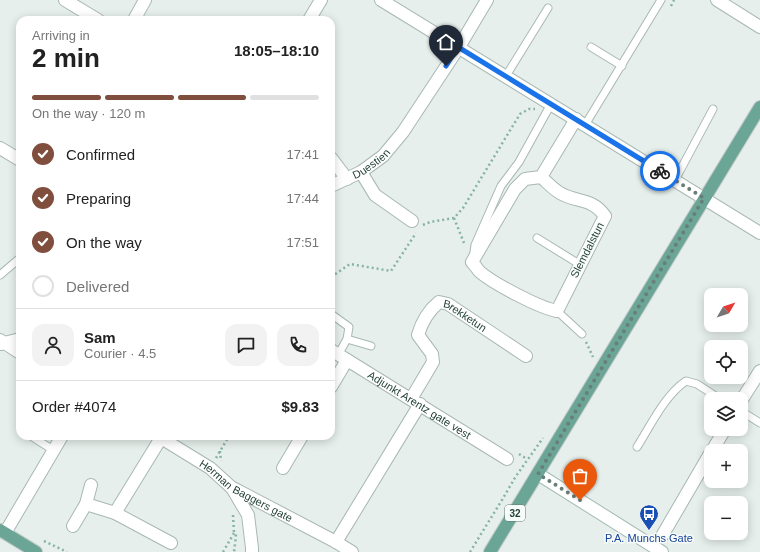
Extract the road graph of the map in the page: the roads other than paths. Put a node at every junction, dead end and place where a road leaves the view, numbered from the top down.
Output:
1 (65, 0) edge
2 (145, 0) edge
3 (321, 0) edge
4 (381, 0) edge
5 (487, 0) edge
6 (661, 0) edge
7 (717, 0) edge
8 (548, 8) dead end
9 (91, 16) edge
10 (136, 16) edge
11 (311, 16) edge
12 (760, 27) edge
13 (458, 47) junction
14 (590, 47) dead end
15 (622, 66) junction
16 (506, 76) junction
17 (551, 104) junction
18 (760, 108) edge
19 (713, 109) dead end
20 (580, 122) junction
21 (0, 148) edge
22 (16, 158) edge
23 (335, 163) edge
24 (361, 172) junction
25 (541, 177) junction
26 (347, 179) junction
27 (675, 180) junction
28 (335, 184) edge
29 (701, 196) junction
30 (416, 224) road end
31 (760, 232) edge
32 (537, 238) dead end
33 (16, 260) edge
34 (472, 262) junction
35 (579, 264) junction
36 (0, 275) edge
37 (557, 311) junction
38 (335, 317) edge
39 (582, 334) road end
40 (347, 339) junction
41 (16, 340) edge
42 (1, 343) edge
43 (371, 346) dead end
44 (16, 351) edge
45 (339, 355) edge
46 (526, 356) dead end
47 (335, 371) edge
48 (760, 371) edge
49 (709, 392) edge
50 (747, 392) edge
51 (415, 402) junction
52 (748, 415) edge
53 (760, 423) edge
54 (37, 440) edge
55 (59, 440) edge
56 (158, 440) edge
57 (165, 440) edge
58 (300, 440) edge
59 (637, 447) dead end
60 (53, 450) junction
61 (507, 459) dead end
62 (704, 464) edge
63 (283, 468) dead end
64 (538, 474) junction
65 (91, 485) dead end
66 (231, 487) junction
67 (86, 504) junction
68 (115, 513) junction
69 (73, 526) dead end
70 (2, 532) edge
71 (662, 536) dead end
72 (336, 542) junction
73 (171, 543) dead end
74 (36, 552) edge
75 (252, 552) edge
76 (352, 552) edge
77 (490, 552) edge
78 (662, 552) edge

1 - 9 street
2 - 10 street
3 - 11 street
4 - 13 street
5 - 13 street, Duestien
6 - 15 lane
7 - 12 street
8 - 16 lane
13 - 16 street
13 - 24 street, Duestien
14 - 15 lane
15 - 20 lane
16 - 17 street
17 - 20 street
17 - 34 lane
18 - 29 main road, 32
19 - 27 lane
20 - 25 street
20 - 27 street
21 - 22 street
23 - 26 street
24 - 26 street, Duestien
24 - 30 street
25 - 34 street
25 - 35 street, Slemdalstun
26 - 28 street, Duestien
27 - 29 street
29 - 31 street
29 - 64 main road, 32
32 - 35 lane
33 - 36 lane
34 - 37 street
35 - 37 street, Slemdalstun
37 - 39 lane
38 - 40 lane
40 - 43 lane
40 - 45 lane
41 - 42 street
42 - 44 street
45 - 47 street
45 - 51 street, Adjunkt Arentz gate vest
46 - 51 street, Brekketun
48 - 50 street
49 - 59 lane
51 - 61 street, Adjunkt Arentz gate vest
51 - 72 street
52 - 53 lane
54 - 60 lane
55 - 60 street
56 - 68 street
57 - 66 street, Herman Baggers gate
58 - 63 street
60 - 70 street
62 - 71 street
64 - 77 main road, 32
64 - 78 street
65 - 67 street
66 - 72 street, Herman Baggers gate
66 - 75 street
67 - 68 street
67 - 69 street
68 - 73 street
70 - 74 main road
72 - 76 street, Herman Baggers gate

